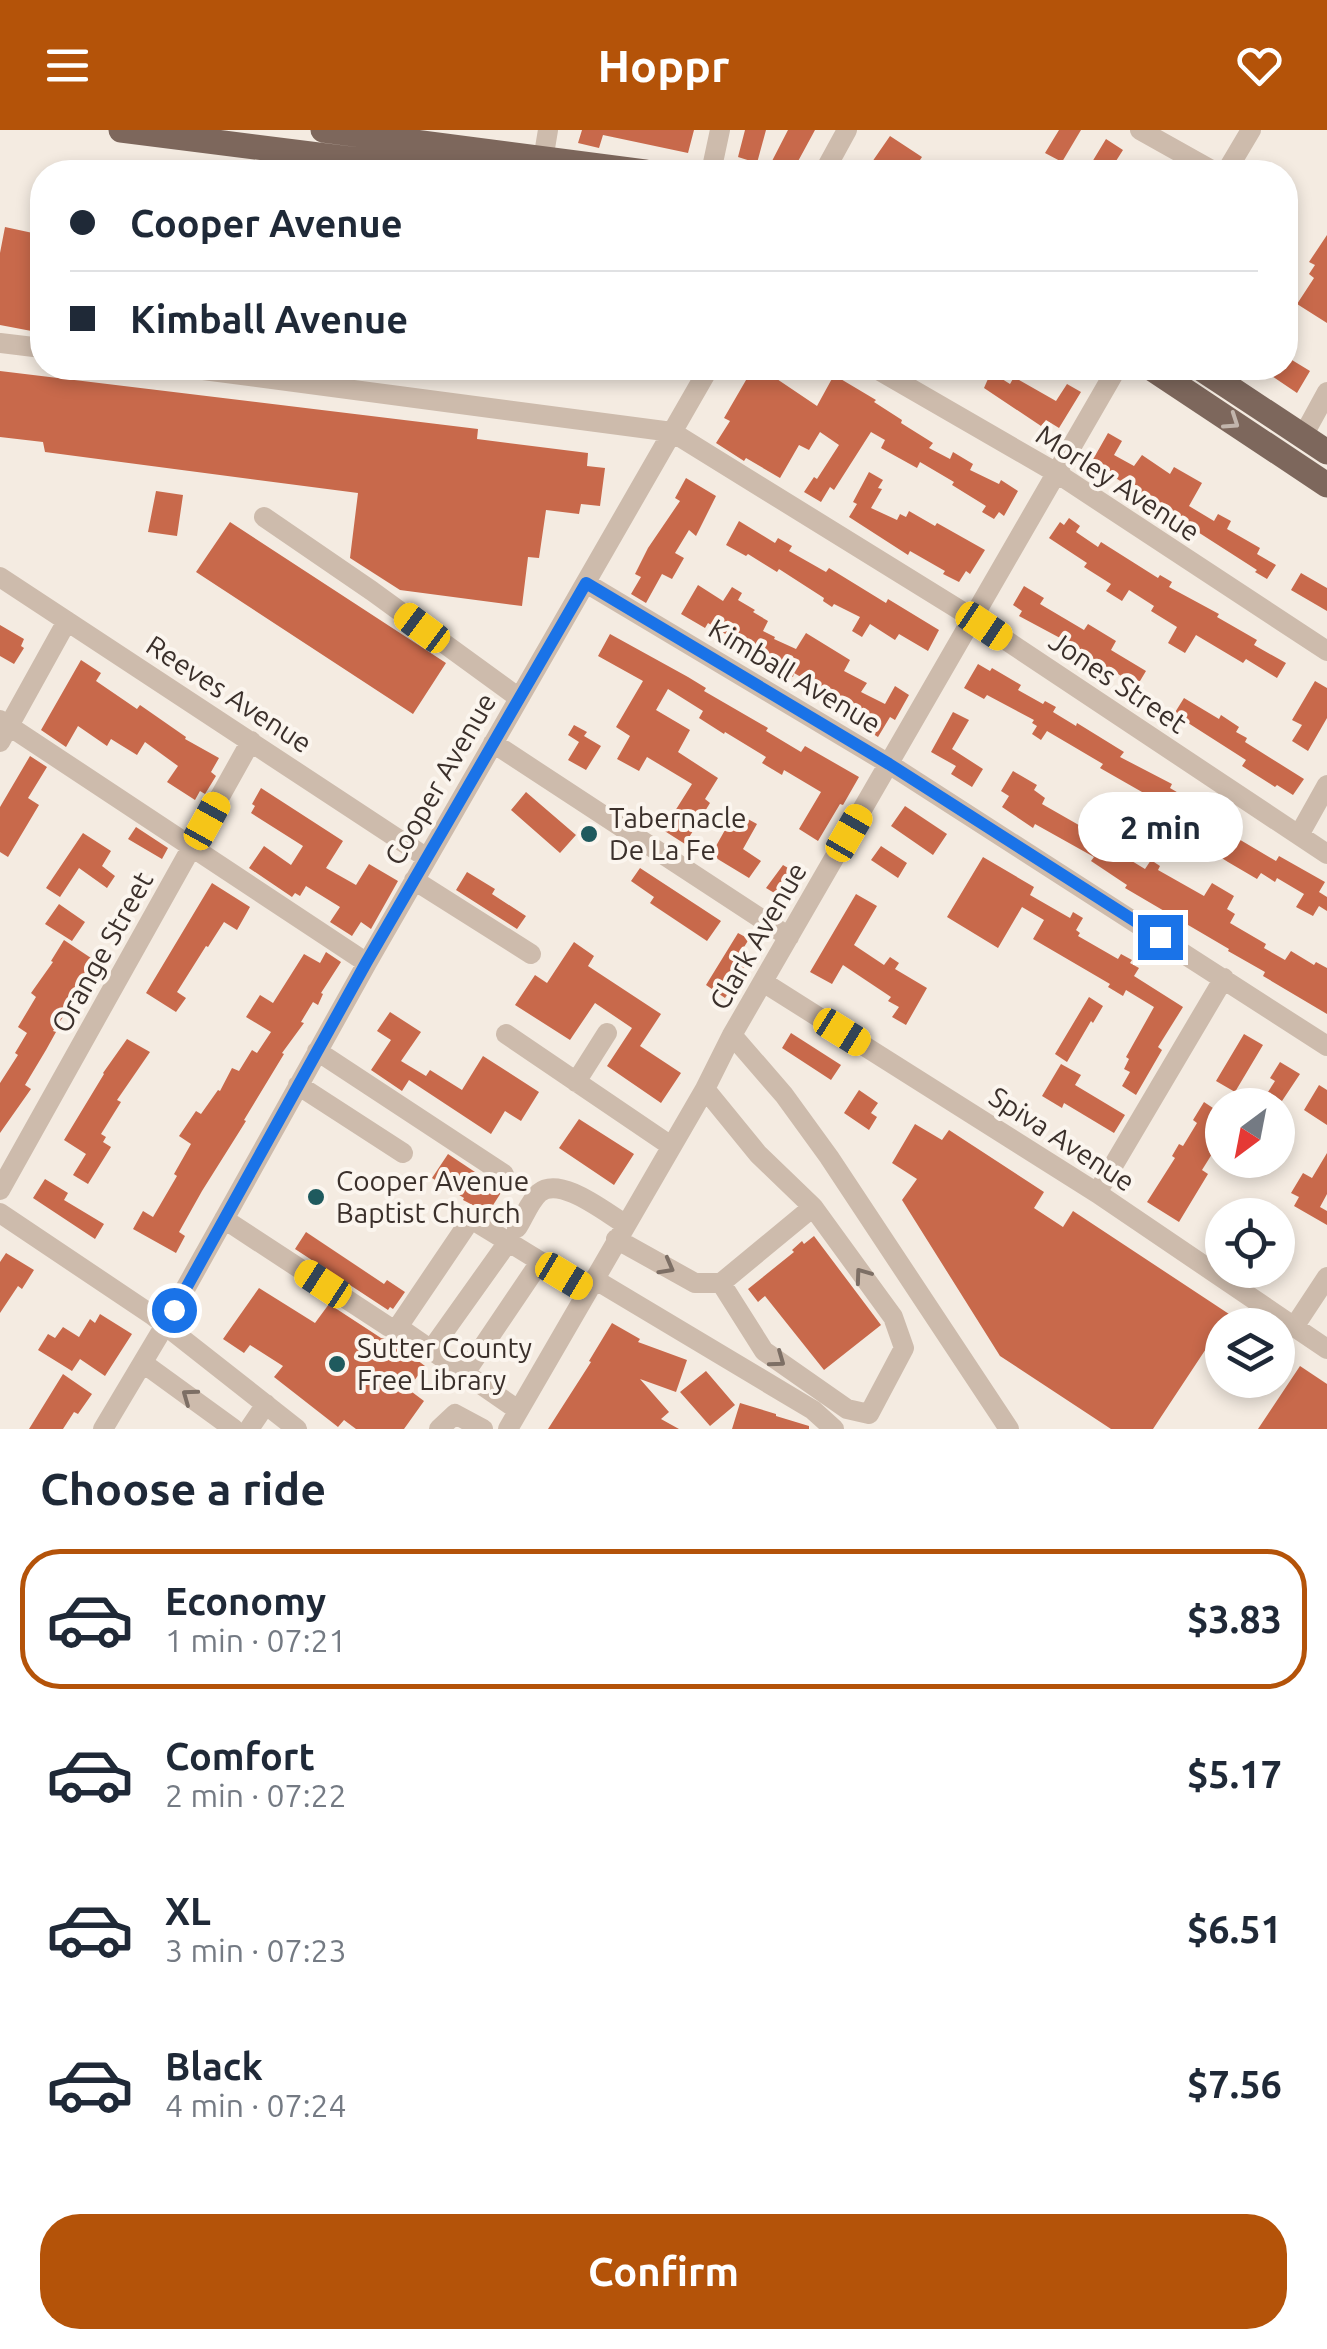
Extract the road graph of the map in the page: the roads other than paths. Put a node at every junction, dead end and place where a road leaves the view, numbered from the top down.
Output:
1 (121, 130) edge
2 (323, 130) edge
3 (548, 130) edge
4 (720, 130) edge
5 (847, 130) edge
6 (1140, 130) edge
7 (1251, 130) edge
8 (169, 133) edge
9 (366, 160) edge
10 (506, 160) edge
11 (543, 160) edge
12 (714, 160) edge
13 (831, 160) edge
14 (1194, 160) edge
15 (1233, 160) edge
16 (0, 342) edge
17 (30, 346) edge
18 (279, 380) edge
19 (702, 380) edge
20 (896, 380) edge
21 (1110, 380) edge
22 (1169, 380) edge
23 (1218, 380) edge
24 (1327, 392) edge
25 (672, 432) junction
26 (1304, 436) junction
27 (1327, 452) edge
28 (1055, 472) junction
29 (1327, 485) edge
30 (264, 517) dead end
31 (0, 577) edge
32 (586, 583) junction
33 (971, 617) junction
34 (67, 621) junction
35 (1327, 651) edge
36 (519, 698) junction
37 (3, 730) edge
38 (251, 741) junction
39 (494, 743) junction
40 (889, 764) junction
41 (1327, 784) edge
42 (1298, 835) junction
43 (192, 848) junction
44 (1327, 854) edge
45 (427, 858) junction
46 (414, 880) junction
47 (789, 937) junction
48 (531, 954) dead end
49 (366, 963) junction
50 (1224, 978) junction
51 (764, 982) junction
52 (608, 1033) dead end
53 (506, 1034) dead end
54 (732, 1035) junction
55 (1327, 1046) edge
56 (318, 1051) junction
57 (576, 1082) junction
58 (298, 1085) junction
59 (704, 1090) junction
60 (671, 1146) junction
61 (403, 1153) dead end
62 (504, 1174) dead end
63 (0, 1190) edge
64 (1098, 1194) junction
65 (813, 1207) junction
66 (0, 1213) edge
67 (224, 1219) junction
68 (621, 1232) junction
69 (512, 1235) junction
70 (540, 1262) junction
71 (1327, 1277) edge
72 (721, 1282) junction
73 (591, 1285) junction
74 (1261, 1305) junction
75 (1259, 1308) edge
76 (1264, 1308) edge
77 (1295, 1317) edge
78 (165, 1326) junction
79 (398, 1327) junction
80 (1295, 1333) edge
81 (1327, 1349) edge
82 (431, 1350) junction
83 (143, 1363) junction
84 (465, 1373) junction
85 (266, 1404) junction
86 (513, 1420) edge
87 (104, 1429) edge
88 (234, 1429) edge
89 (250, 1429) edge
90 (298, 1429) edge
91 (439, 1429) edge
92 (483, 1429) edge
93 (834, 1429) edge
94 (1009, 1429) edge

1 - 8 main road
2 - 10 main road
3 - 11 street
4 - 12 street
5 - 13 street
6 - 14 street
7 - 15 street
8 - 9 main road
16 - 17 street
18 - 25 street
19 - 25 street, Cooper Avenue
20 - 28 street, Morley Avenue
21 - 28 street, Clark Avenue
22 -> 29 main road
23 - 26 main road
24 - 26 street
25 - 32 street, Cooper Avenue
25 - 33 street, Jones Street
26 - 27 main road
28 - 33 street, Clark Avenue
28 - 35 street, Morley Avenue
30 - 36 street
31 - 34 street, Reeves Avenue
32 - 36 street, Cooper Avenue
32 - 40 street, Kimball Avenue
33 - 40 street, Clark Avenue
33 - 42 street, Jones Street
34 - 37 street
34 - 38 street, Reeves Avenue
36 - 39 street, Cooper Avenue
37 - 43 street
38 - 43 street, Orange Street
38 - 45 street, Reeves Avenue
39 - 45 street, Cooper Avenue
39 - 47 street
40 - 47 street, Clark Avenue
40 - 50 street, Kimball Avenue
41 - 42 street
42 - 44 street, Jones Street
43 - 49 street
43 - 63 street, Orange Street
45 - 46 street, Cooper Avenue
46 - 48 street
46 - 49 street, Cooper Avenue
47 - 51 street, Clark Avenue
49 - 56 street, Cooper Avenue
50 - 55 street, Kimball Avenue
50 - 64 street
51 - 54 street, Clark Avenue
51 - 64 street, Spiva Avenue
52 - 57 street
53 - 57 street
54 - 59 street, Clark Avenue
54 - 94 street
56 - 58 street, Cooper Avenue
56 - 62 street
57 - 60 street
58 - 61 street
58 - 67 street, Cooper Avenue
59 - 60 street, Clark Avenue
59 - 65 street
60 - 68 street, Clark Avenue
64 - 74 street, Spiva Avenue
65 - 72 street
72 -> 65 street
66 - 78 street
67 - 78 street, Cooper Avenue
67 - 79 street
68 - 69 street
68 -> 72 street
68 - 73 street, Clark Avenue
69 - 70 street
69 - 79 street
69 - 82 street
70 - 73 street
70 - 84 street
71 - 77 street
73 - 86 street, Clark Avenue
73 - 93 street
74 - 75 street
74 - 76 street, Spiva Avenue
78 - 83 street, Cooper Avenue
78 - 85 street
79 - 82 street
80 - 81 street, Spiva Avenue
82 - 84 street
83 - 87 street, Cooper Avenue
88 -> 83 street
84 - 86 street
85 - 89 street
85 - 90 street
91 - 92 street

